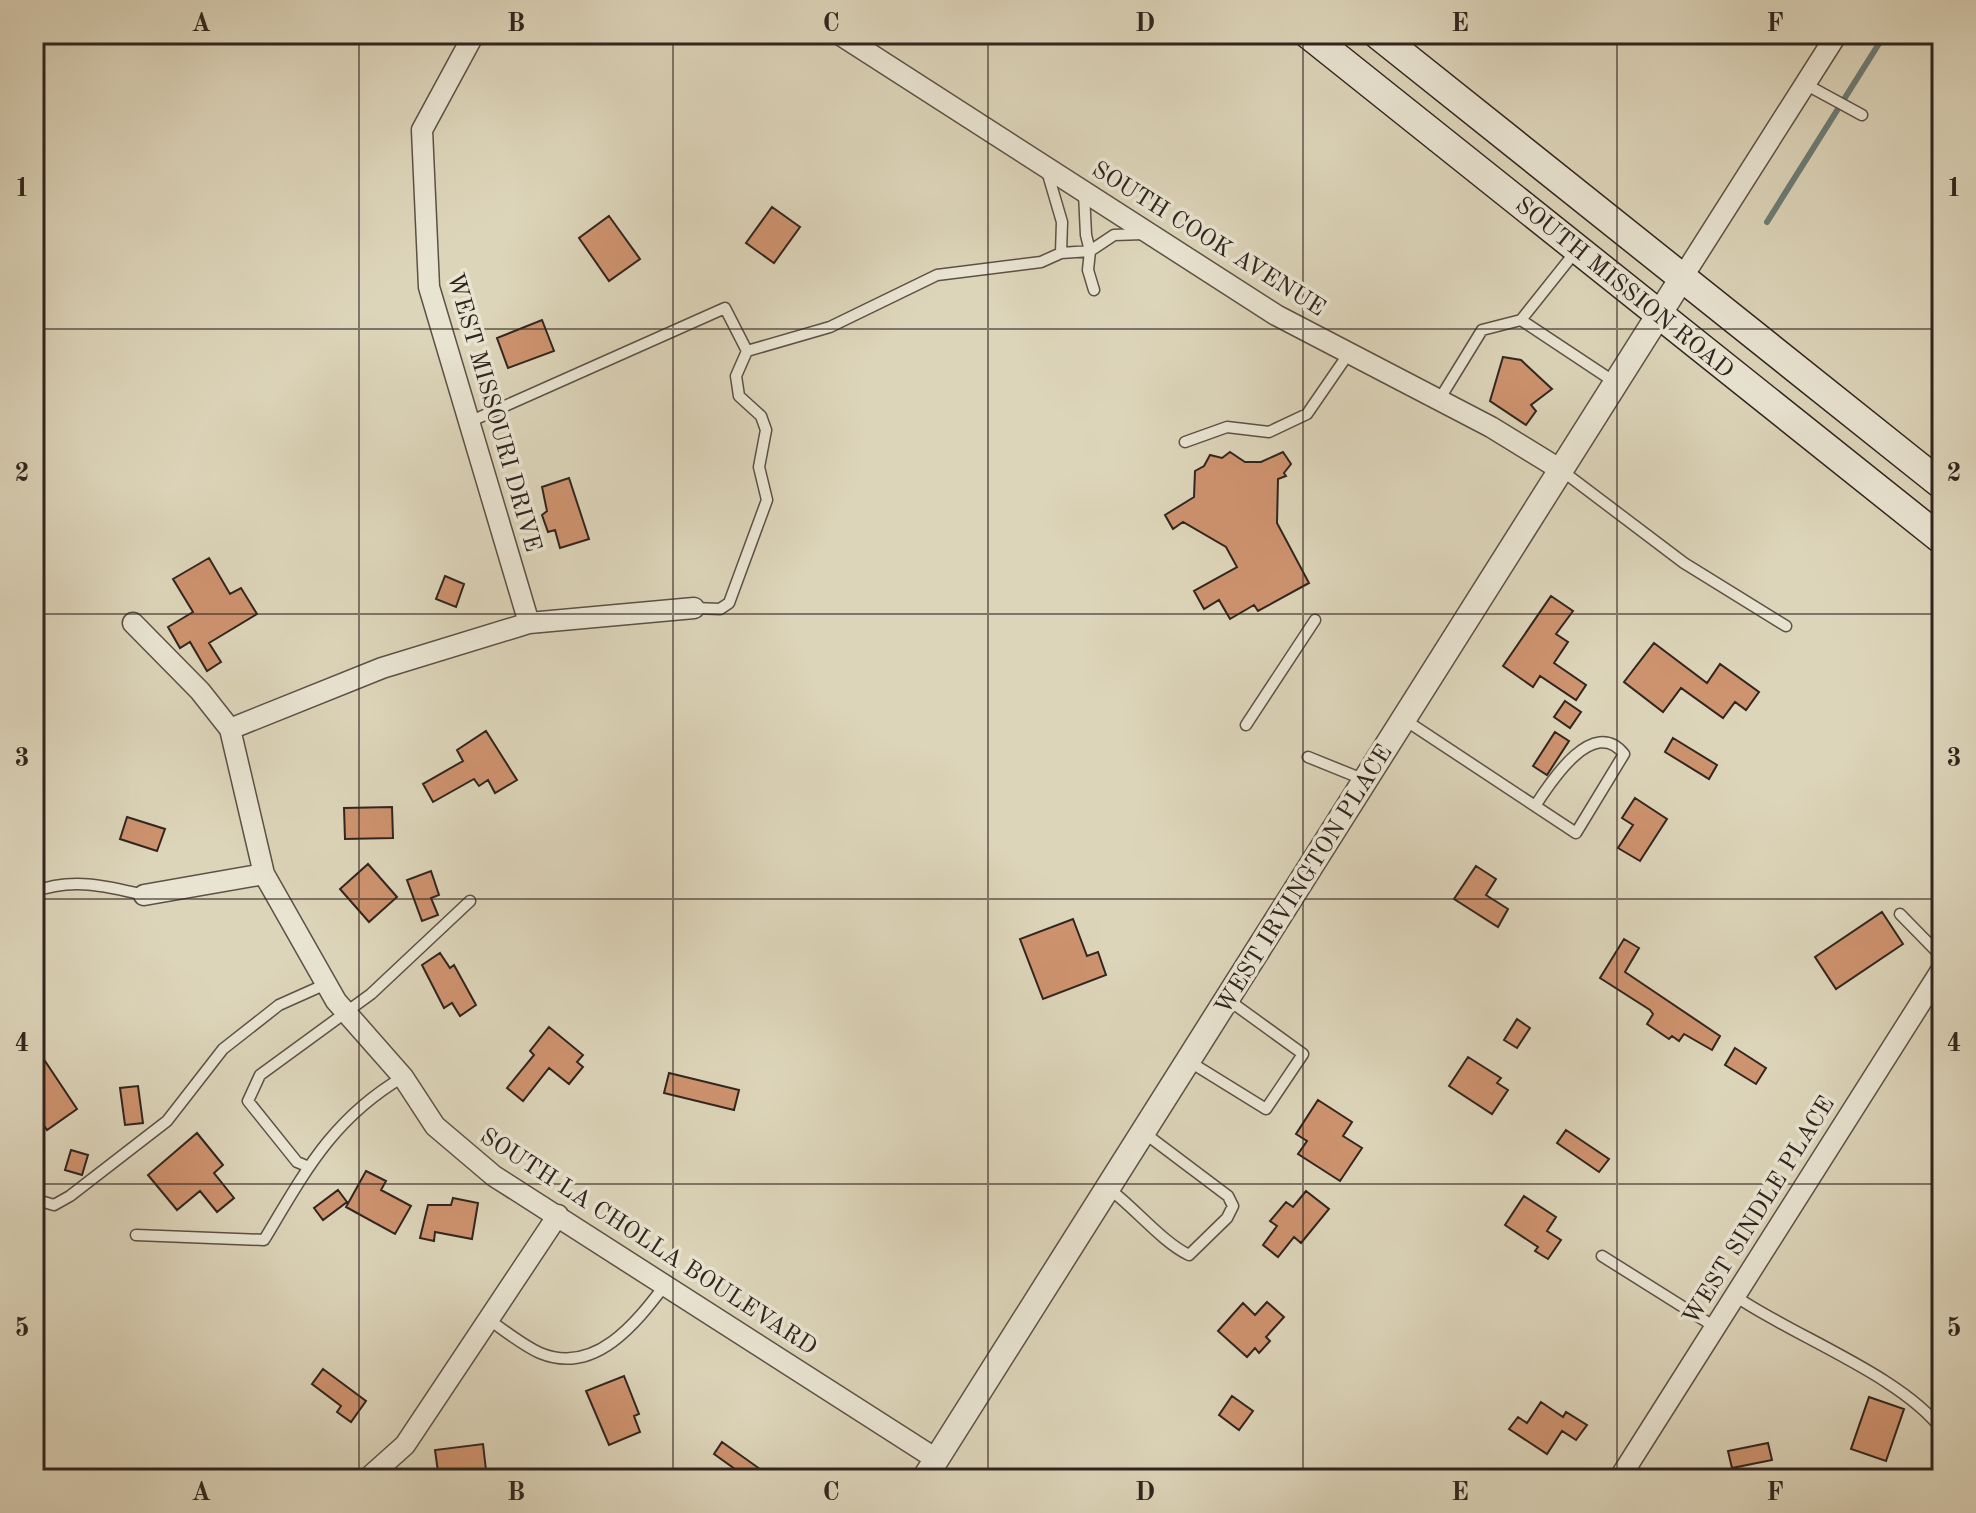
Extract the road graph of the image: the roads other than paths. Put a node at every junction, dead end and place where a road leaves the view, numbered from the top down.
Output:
1 (474, 34) edge
2 (839, 34) edge
3 (1308, 34) edge
4 (1377, 34) edge
5 (1837, 34) edge
6 (1805, 84) junction
7 (1862, 115) dead end
8 (1046, 165) junction
9 (1084, 191) junction
10 (1148, 234) junction
11 (1578, 249) junction
12 (1090, 251) junction
13 (1061, 253) junction
14 (1682, 278) junction
15 (1094, 290) dead end
16 (1659, 314) junction
17 (1521, 320) junction
18 (747, 351) junction
19 (1349, 353) junction
20 (1616, 383) junction
21 (1439, 400) junction
22 (469, 422) junction
23 (1185, 442) dead end
24 (1561, 470) junction
25 (1942, 485) edge
26 (1942, 540) edge
27 (694, 608) joint
28 (1315, 620) dead end
29 (133, 623) dead end
30 (529, 623) junction
31 (1786, 626) dead end
32 (1403, 719) junction
33 (1246, 725) dead end
34 (230, 729) junction
35 (1308, 757) dead end
36 (1365, 780) junction
37 (1535, 806) junction
38 (264, 874) junction
39 (34, 892) edge
40 (144, 895) joint
41 (470, 901) dead end
42 (1900, 914) dead end
43 (1942, 957) edge
44 (1942, 969) edge
45 (326, 984) junction
46 (1227, 999) junction
47 (347, 1014) junction
48 (1188, 1061) junction
49 (403, 1077) junction
50 (1143, 1132) junction
51 (309, 1167) junction
52 (1107, 1188) junction
53 (34, 1199) edge
54 (558, 1215) junction
55 (136, 1235) dead end
56 (1602, 1256) dead end
57 (665, 1285) junction
58 (1735, 1296) junction
59 (488, 1319) junction
60 (1715, 1327) junction
61 (1942, 1430) edge
62 (930, 1469) edge
63 (367, 1479) edge
64 (1619, 1479) edge

1 - 22 street, WEST MISSOURI DRIVE
2 - 8 street, SOUTH COOK AVENUE
3 - 11 main road, SOUTH MISSION ROAD
4 - 14 main road, SOUTH MISSION ROAD
5 - 6 street
6 - 7 lane
6 - 14 street
8 - 9 street, SOUTH COOK AVENUE
8 - 13 lane
9 - 10 street, SOUTH COOK AVENUE
9 - 12 lane
10 - 12 lane
10 - 19 street, SOUTH COOK AVENUE
11 - 16 main road, SOUTH MISSION ROAD
11 - 17 lane
12 - 13 lane
12 - 15 lane
13 - 18 lane
14 - 16 street, WEST IRVINGTON PLACE
14 - 25 main road, SOUTH MISSION ROAD
16 - 20 street, WEST IRVINGTON PLACE
16 - 26 main road, SOUTH MISSION ROAD
17 - 20 lane
17 - 21 lane
18 - 22 lane
18 - 27 lane
19 - 21 street, SOUTH COOK AVENUE
19 - 23 lane
20 - 24 street, WEST IRVINGTON PLACE
21 - 24 street, SOUTH COOK AVENUE
22 - 30 street, WEST MISSOURI DRIVE
24 - 31 lane
24 - 32 street, WEST IRVINGTON PLACE
27 - 30 street
28 - 33 lane
29 - 34 street, SOUTH LA CHOLLA BOULEVARD
30 - 34 street
32 - 36 street, WEST IRVINGTON PLACE
32 - 37 lane
34 - 38 street, SOUTH LA CHOLLA BOULEVARD
35 - 36 lane
36 - 46 street, WEST IRVINGTON PLACE
37 - 37 lane
38 - 40 street
38 - 45 street, SOUTH LA CHOLLA BOULEVARD
39 - 40 lane
41 - 47 lane
42 - 43 lane
44 - 58 street, WEST SINDLE PLACE
45 - 47 street, SOUTH LA CHOLLA BOULEVARD
45 - 53 lane
46 - 48 street, WEST IRVINGTON PLACE
46 - 48 lane
47 - 49 street, SOUTH LA CHOLLA BOULEVARD
47 - 51 lane
48 - 50 street, WEST IRVINGTON PLACE
49 - 51 lane
49 - 54 street, SOUTH LA CHOLLA BOULEVARD
50 - 52 street, WEST IRVINGTON PLACE
50 - 52 lane
51 - 55 lane
52 - 62 street, WEST IRVINGTON PLACE
54 - 57 street, SOUTH LA CHOLLA BOULEVARD
54 - 59 street
56 - 60 lane
57 - 59 lane
57 - 62 street, SOUTH LA CHOLLA BOULEVARD
58 - 60 street, WEST SINDLE PLACE
58 - 61 lane
59 - 63 street
60 - 64 street, WEST SINDLE PLACE

